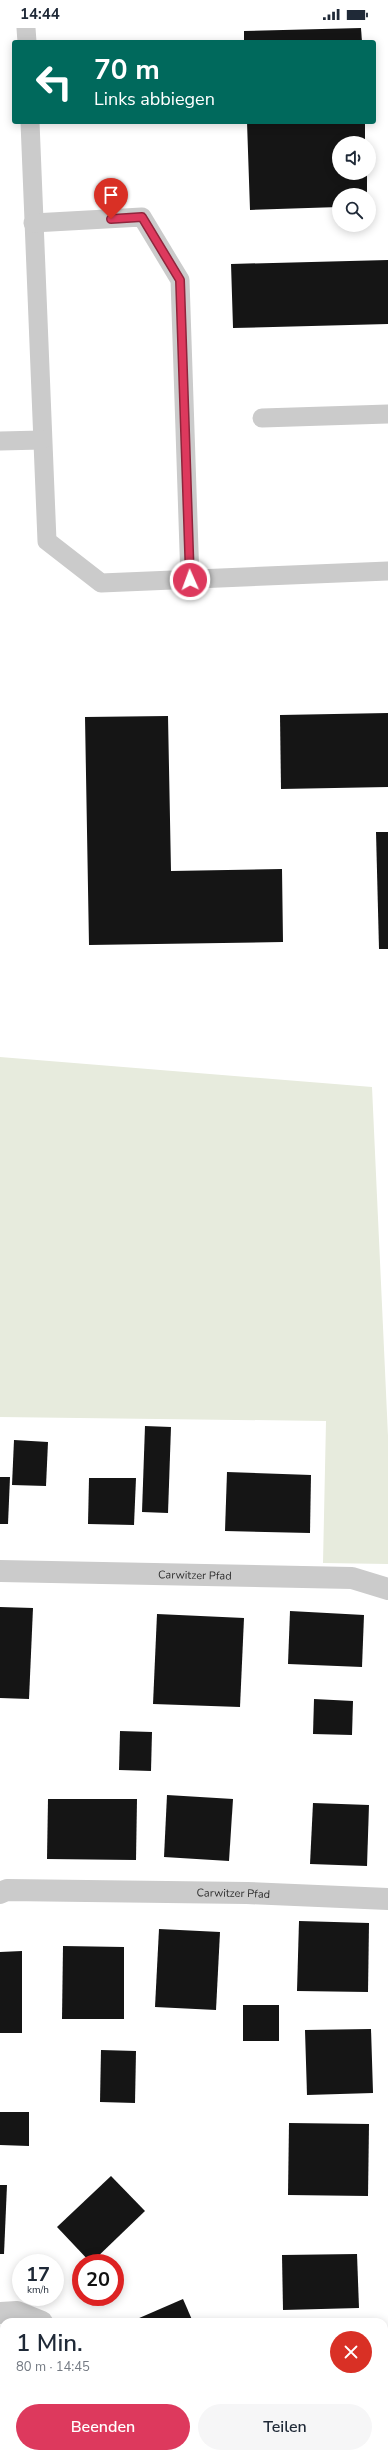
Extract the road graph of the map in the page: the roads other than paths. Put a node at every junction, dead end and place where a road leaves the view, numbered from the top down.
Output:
1 (26, 28) edge
2 (26, 40) edge
3 (30, 124) edge
4 (34, 223) junction
5 (388, 414) edge
6 (262, 418) dead end
7 (42, 440) junction
8 (0, 442) edge
9 (388, 571) edge
10 (190, 580) junction
11 (0, 1571) edge
12 (388, 1589) edge
13 (2, 1889) edge
14 (388, 1899) edge
15 (0, 2313) edge
16 (32, 2318) edge

1 - 2 lane
3 - 4 lane
4 - 7 lane
4 - 10 lane
5 - 6 lane
7 - 8 lane
7 - 10 lane
9 - 10 lane
11 - 12 street, Carwitzer Pfad
13 - 14 street, Carwitzer Pfad
15 - 16 street

